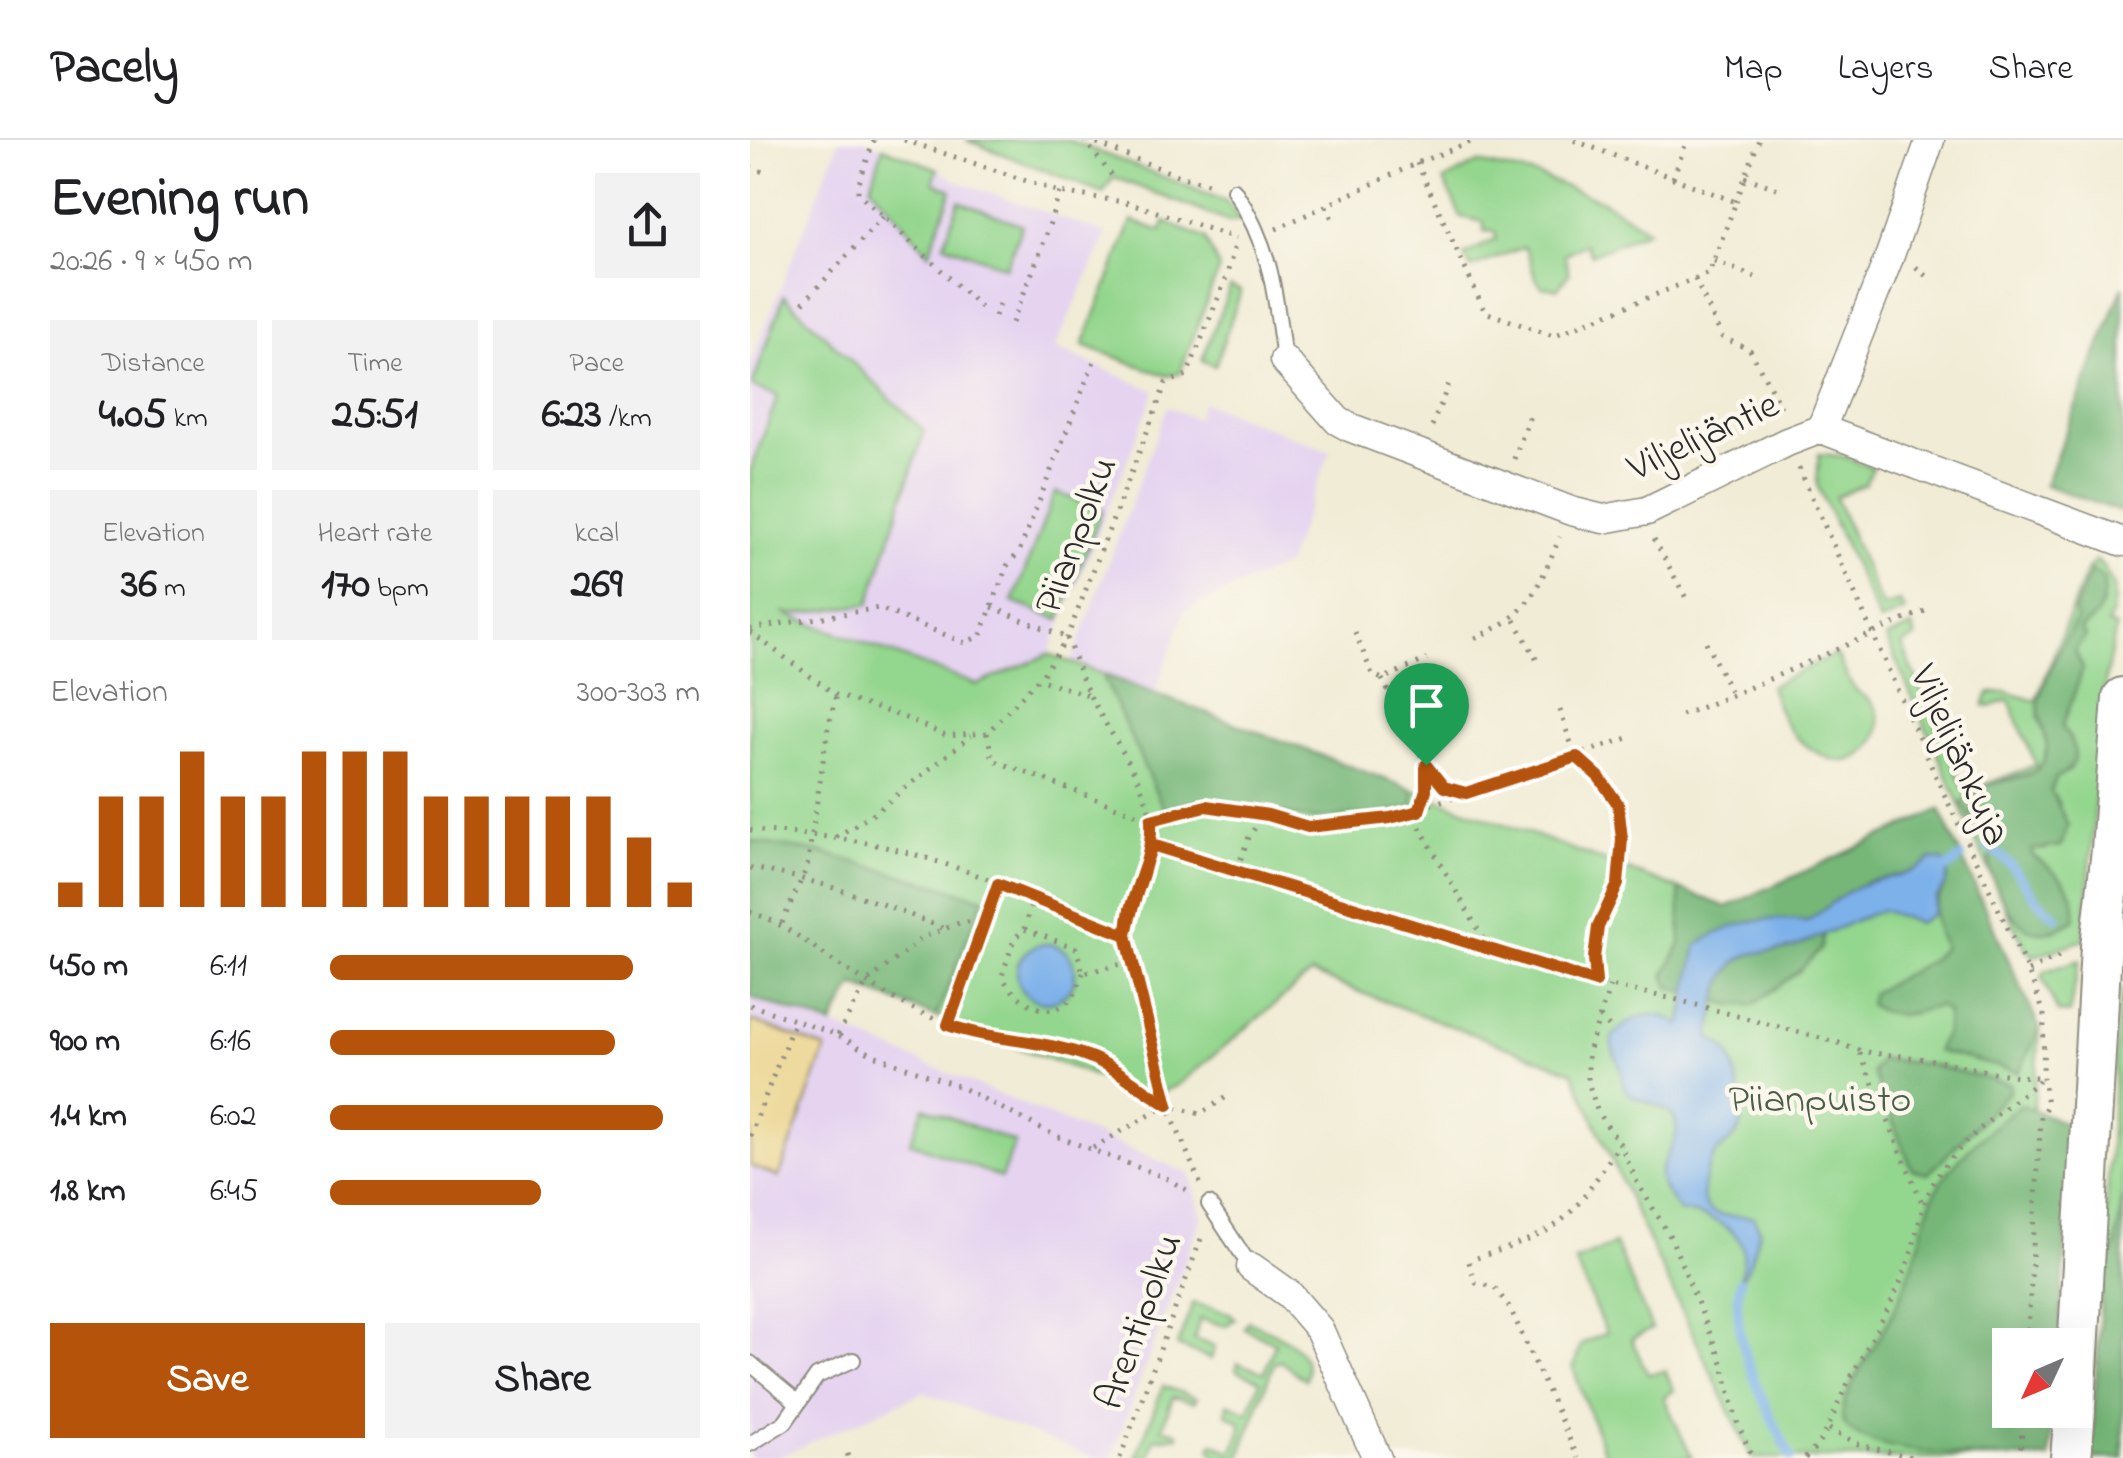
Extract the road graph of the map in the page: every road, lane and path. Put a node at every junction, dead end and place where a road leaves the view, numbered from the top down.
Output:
1 (874, 140) edge
2 (904, 140) edge
3 (1086, 140) edge
4 (1476, 140) edge
5 (1573, 140) edge
6 (1688, 140) edge
7 (1760, 140) edge
8 (1930, 140) edge
9 (1417, 163) junction
10 (750, 167) edge
11 (769, 174) dead end
12 (1113, 177) dead end
13 (1745, 177) junction
14 (1673, 178) junction
15 (1234, 190) joint
16 (1784, 191) dead end
17 (1060, 192) junction
18 (1736, 202) junction
19 (1326, 206) junction
20 (883, 216) junction
21 (1334, 224) dead end
22 (1260, 234) junction
23 (1236, 239) junction
24 (1714, 261) junction
25 (1755, 276) dead end
26 (1694, 278) junction
27 (1000, 301) dead end
28 (803, 303) dead end
29 (986, 312) dead end
30 (995, 316) dead end
31 (1012, 323) dead end
32 (1096, 356) dead end
33 (1284, 360) joint
34 (1451, 378) dead end
35 (1532, 410) dead end
36 (1788, 420) dead end
37 (1821, 429) junction
38 (1428, 435) dead end
39 (1796, 462) dead end
40 (1510, 467) dead end
41 (1563, 530) dead end
42 (1650, 530) dead end
43 (2123, 542) edge
44 (1686, 598) dead end
45 (992, 607) junction
46 (1925, 612) dead end
47 (1514, 619) junction
48 (750, 631) edge
49 (1355, 632) dead end
50 (1873, 633) junction
51 (1067, 638) junction
52 (1475, 638) dead end
53 (1706, 642) dead end
54 (1428, 658) dead end
55 (1540, 666) dead end
56 (1044, 674) dead end
57 (1382, 679) junction
58 (836, 694) junction
59 (1089, 695) junction
60 (1732, 696) junction
61 (2123, 698) edge
62 (1560, 710) dead end
63 (1681, 715) dead end
64 (974, 734) junction
65 (987, 734) junction
66 (1634, 736) dead end
67 (1577, 757) junction
68 (1426, 765) junction
69 (1466, 793) junction
70 (1419, 811) junction
71 (1264, 814) junction
72 (1151, 820) junction
73 (750, 830) edge
74 (812, 834) junction
75 (834, 838) junction
76 (1152, 845) junction
77 (750, 868) edge
78 (1237, 869) junction
79 (803, 877) junction
80 (998, 884) junction
81 (1033, 897) junction
82 (750, 912) edge
83 (983, 920) junction
84 (782, 924) junction
85 (945, 929) junction
86 (1024, 929) junction
87 (1126, 935) junction
88 (1490, 951) junction
89 (1131, 962) junction
90 (1083, 974) junction
91 (866, 982) junction
92 (1596, 982) junction
93 (1610, 986) junction
94 (750, 1005) edge
95 (1600, 1016) junction
96 (795, 1020) junction
97 (948, 1025) junction
98 (1613, 1031) dead end
99 (838, 1035) junction
100 (1860, 1053) junction
101 (2043, 1069) junction
102 (2059, 1069) dead end
103 (2043, 1078) junction
104 (1230, 1094) dead end
105 (2060, 1104) dead end
106 (1168, 1105) junction
107 (2047, 1105) junction
108 (750, 1136) edge
109 (1620, 1144) junction
110 (1093, 1148) junction
111 (1210, 1204) junction
112 (1922, 1206) junction
113 (1477, 1258) dead end
114 (1469, 1262) dead end
115 (1251, 1268) joint
116 (2028, 1328) edge
117 (2080, 1328) edge
118 (1162, 1350) junction
119 (1174, 1356) dead end
120 (853, 1360) dead end
121 (750, 1363) edge
122 (798, 1403) junction
123 (2022, 1428) edge
124 (2073, 1428) edge
125 (1829, 1430) junction
126 (750, 1444) edge
127 (1120, 1458) edge
128 (1378, 1458) edge
129 (1578, 1458) edge
130 (1753, 1458) edge
131 (1806, 1458) edge
132 (1915, 1458) edge
133 (2020, 1458) edge
134 (2071, 1458) edge

1 - 20 path
2 - 17 path
3 - 12 path
3 - 15 path
4 - 9 path
5 - 14 path
6 - 14 path
7 - 13 path
8 - 37 street
9 - 19 path
9 - 26 path
10 - 11 path
13 - 16 path
13 - 18 path
14 - 18 path
15 - 22 lane
17 - 23 path
17 - 31 path
18 - 24 path
19 - 21 path
19 - 22 path
20 - 28 path
20 - 29 path
22 - 23 path
22 - 33 lane
23 - 51 path, Piianpolku
24 - 25 path
24 - 26 path
26 - 36 path
27 - 30 path
32 - 45 path
33 - 37 street, Viljelijäntie
34 - 38 path
35 - 40 path
37 - 43 street, Viljelijäntie
39 - 50 path, Viljelijänkuja
41 - 47 path
42 - 44 path
45 - 48 path
45 - 51 path
46 - 50 path
47 - 52 path
47 - 55 path
48 - 58 path
49 - 57 path
50 - 60 path
50 - 101 path, Viljelijänkuja
51 - 56 path
51 - 59 path, Piianpolku
53 - 60 path
54 - 57 path
57 - 68 path
58 - 64 path
58 - 74 path
59 - 65 path
59 - 72 path, Piianpolku
60 - 63 path
61 - 117 street
62 - 67 path
64 - 65 path
64 - 75 path
65 - 72 path
66 - 67 path
67 - 69 path
67 - 92 path
68 - 69 path
68 - 70 path
69 - 70 path
70 - 71 path
70 - 88 path
71 - 72 path
71 - 78 path
72 - 76 path, Piianpolku
73 - 74 path
74 - 75 path
74 - 79 path
75 - 80 path
76 - 78 path
76 - 87 path, Piianpolku
77 - 79 path
78 - 88 path
79 - 84 path
79 - 85 path
80 - 81 path
80 - 83 path
81 - 86 path
81 - 87 path
82 - 84 path
83 - 85 path
83 - 97 path
84 - 91 path
85 - 91 path
86 - 90 path
86 - 90 path
87 - 89 path, Piianpolku
88 - 92 path
89 - 90 path
89 - 106 path, Piianpolku
91 - 97 path
91 - 99 path
92 - 93 path
93 - 95 path
93 - 100 path
94 - 96 path
95 - 98 path
95 - 109 path
96 - 99 path
96 - 108 path
97 - 106 path
99 - 110 path
100 - 103 path
100 - 112 path
101 - 102 path
101 - 103 path, Viljelijänkuja
103 - 107 path, Viljelijänkuja
103 - 112 path
104 - 106 path
105 - 107 path
106 - 110 path
106 - 111 path, Piianpolku
107 - 116 path, Viljelijänkuja
109 - 113 path
109 - 130 path
110 - 111 path
111 - 115 lane
111 - 118 path, Arentipolku
112 - 125 path
114 - 129 path
115 - 128 street
118 - 119 path
118 - 127 path, Arentipolku
120 - 122 lane
121 - 122 lane
122 - 126 lane
123 - 133 path
124 - 134 street
125 - 131 path
125 - 132 path

